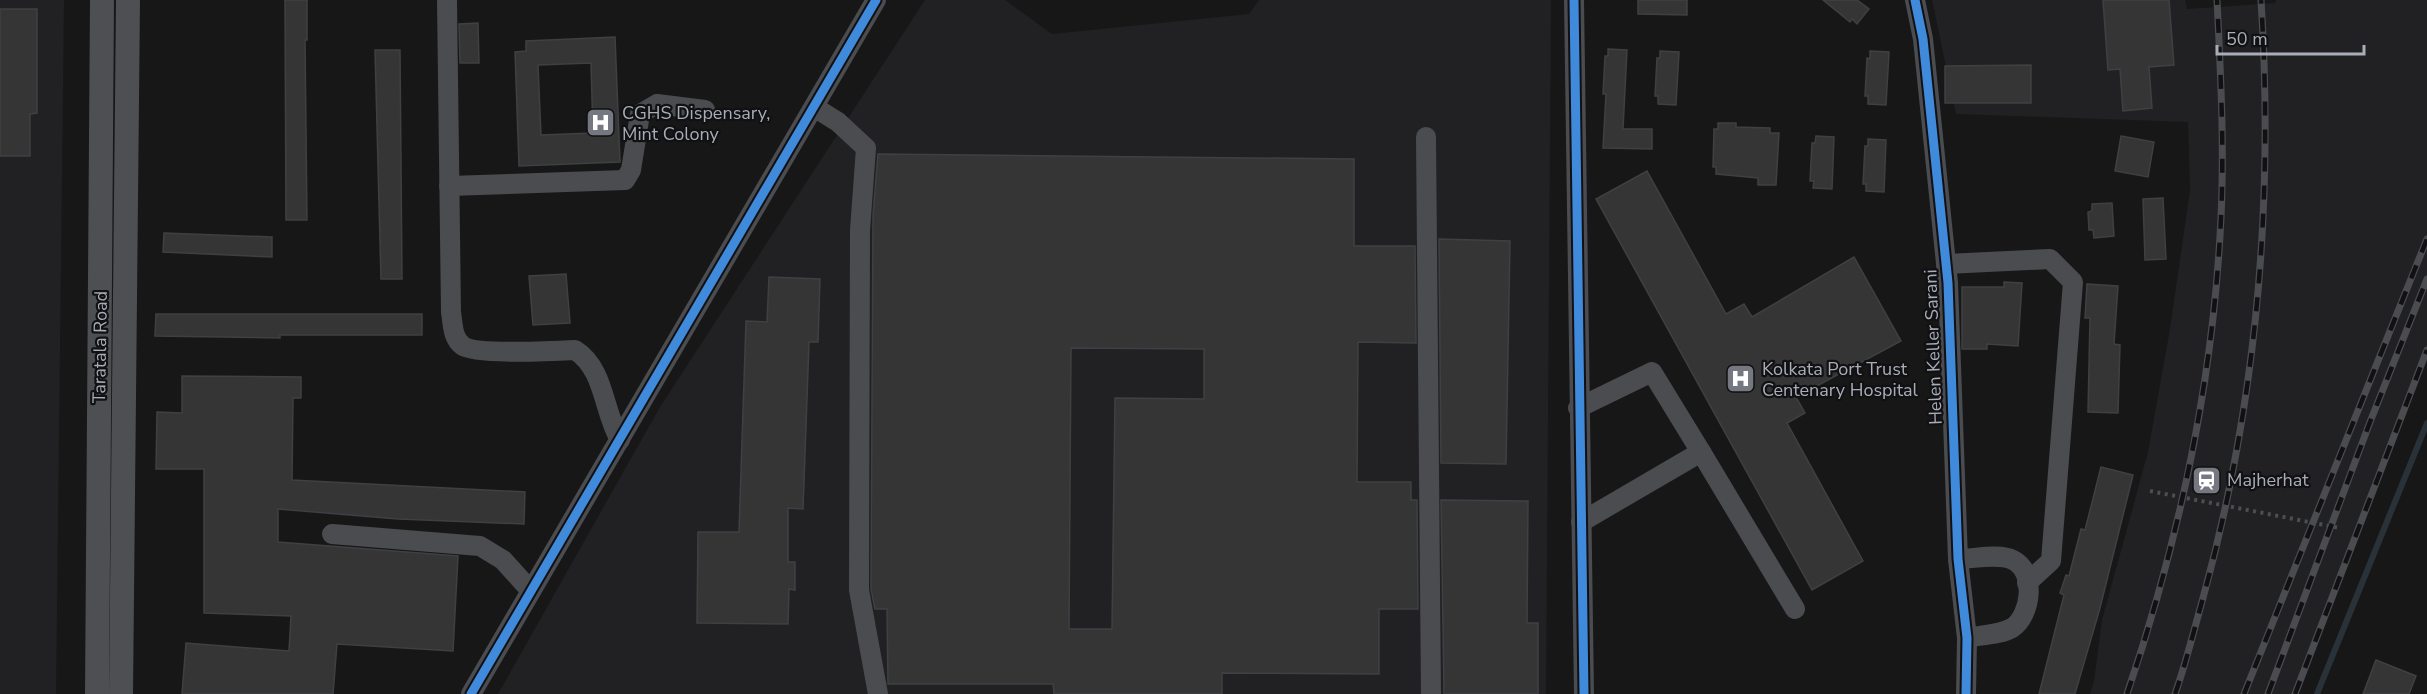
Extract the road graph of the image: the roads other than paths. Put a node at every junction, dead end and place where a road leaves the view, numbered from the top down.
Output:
1 (102, 0) edge
2 (128, 0) edge
3 (447, 0) edge
4 (876, 0) edge
5 (1574, 0) edge
6 (1915, 0) edge
7 (814, 106) junction
8 (705, 110) dead end
9 (1425, 137) dead end
10 (449, 186) junction
11 (1946, 264) junction
12 (1578, 408) junction
13 (620, 440) junction
14 (1701, 452) junction
15 (1581, 522) junction
16 (332, 534) dead end
17 (1958, 559) junction
18 (2027, 583) junction
19 (531, 591) junction
20 (1795, 609) dead end
21 (1967, 638) junction
22 (97, 694) edge
23 (121, 694) edge
24 (471, 694) edge
25 (878, 694) edge
26 (1431, 694) edge
27 (1584, 694) edge
28 (1966, 694) edge

1 - 22 main road, Taratala Road
2 - 23 main road
3 - 10 street
4 - 7 street
5 - 12 street
6 - 11 street, Helen Keller Sarani
7 - 13 street
7 - 25 street
8 - 10 street
9 - 26 street
10 - 13 street
11 - 17 street, Helen Keller Sarani
11 - 18 street
12 - 14 street
12 - 15 street
13 - 19 street
14 - 15 street
14 - 20 street
15 - 27 street
16 - 19 street
17 - 18 street
17 - 21 street, Helen Keller Sarani
18 - 21 street
19 - 24 street
21 - 28 street, Helen Keller Sarani

